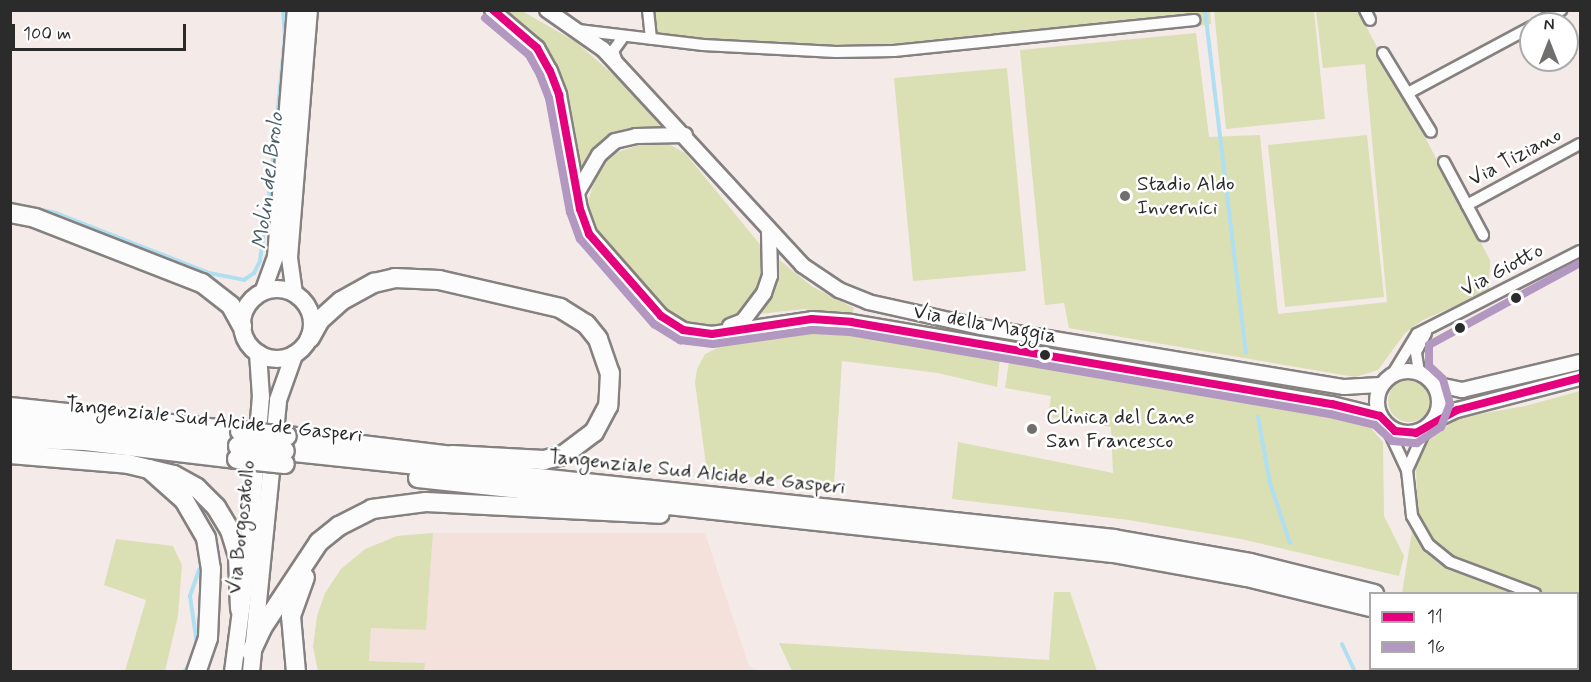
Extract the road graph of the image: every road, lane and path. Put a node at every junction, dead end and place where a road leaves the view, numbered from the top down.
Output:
1 (295, 10) edge
2 (309, 10) edge
3 (492, 10) edge
4 (547, 10) edge
5 (648, 10) edge
6 (1194, 20) dead end
7 (574, 29) junction
8 (1519, 33) edge
9 (623, 37) junction
10 (651, 39) junction
11 (1383, 53) dead end
12 (616, 62) junction
13 (1408, 93) junction
14 (1431, 132) dead end
15 (685, 135) junction
16 (1581, 144) edge
17 (1444, 162) dead end
18 (577, 193) junction
19 (1467, 205) junction
20 (10, 213) edge
21 (769, 231) junction
22 (1483, 235) dead end
23 (1581, 251) edge
24 (262, 292) junction
25 (294, 293) junction
26 (1441, 323) junction
27 (242, 326) junction
28 (712, 334) junction
29 (310, 338) junction
30 (258, 353) junction
31 (294, 355) junction
32 (1581, 362) edge
33 (1419, 372) junction
34 (1392, 375) junction
35 (1581, 378) edge
36 (1434, 384) junction
37 (1381, 385) junction
38 (10, 407) edge
39 (64, 411) junction
40 (10, 413) edge
41 (1383, 420) junction
42 (10, 422) edge
43 (1429, 425) junction
44 (10, 438) edge
45 (238, 446) junction
46 (286, 450) junction
47 (10, 454) edge
48 (452, 454) junction
49 (148, 467) junction
50 (1407, 470) junction
51 (695, 499) junction
52 (719, 499) junction
53 (403, 504) junction
54 (1530, 592) edge
55 (1369, 593) edge
56 (1369, 607) edge
57 (240, 609) junction
58 (251, 652) junction
59 (196, 672) edge
60 (233, 672) edge
61 (251, 672) edge
62 (296, 672) edge

1 - 24 main road
2 - 25 main road
3 - 18 street
4 - 7 street
5 - 10 street
6 - 10 street
7 - 9 street
7 - 12 street
8 - 13 street
9 - 10 street
9 - 12 street
11 - 13 street
12 - 15 street
13 - 14 street
15 - 18 street
15 - 21 street, Via della Maggia
16 - 19 street, Via Tiziano
17 - 19 street, Via Tiziano
18 - 28 street
19 - 22 street, Via Tiziano
20 - 27 highway
21 - 28 street
21 - 37 street, Via della Maggia
23 - 26 street, Via Giotto
24 - 25 main road
24 - 27 main road
25 - 29 main road
26 - 33 street, Via Giotto
26 - 34 street, Via Giotto
27 - 30 main road, Via Borgosatollo
28 - 41 street, Via della Maggia
29 - 31 main road, Via Borgosatollo
29 - 48 highway
30 - 31 main road
30 - 57 main road, Via Borgosatollo
31 - 58 main road, Via Borgosatollo
32 - 36 street
33 - 34 street
33 - 36 street
34 - 37 street
35 - 43 street
36 - 43 street
37 - 41 street
38 - 39 highway
39 - 40 highway
39 - 45 highway
41 - 43 street
41 - 50 street
42 - 45 highway, Tangenziale Sud Alcide de Gasperi
43 - 50 street
44 - 45 highway, Tangenziale Sud Alcide de Gasperi
45 - 46 highway, Tangenziale Sud Alcide de Gasperi, bridge
45 - 46 highway, bridge
46 - 48 highway
46 - 51 highway, Tangenziale Sud Alcide de Gasperi
47 - 49 highway
48 - 51 highway
49 - 57 highway
49 - 59 highway
50 - 54 street
51 - 52 highway, Tangenziale Sud Alcide de Gasperi
51 - 53 highway
52 - 55 highway, Tangenziale Sud Alcide de Gasperi
52 - 56 highway, Tangenziale Sud Alcide de Gasperi
53 - 58 highway
53 - 62 highway
57 - 60 main road, Via Borgosatollo
58 - 61 main road, Via Borgosatollo

